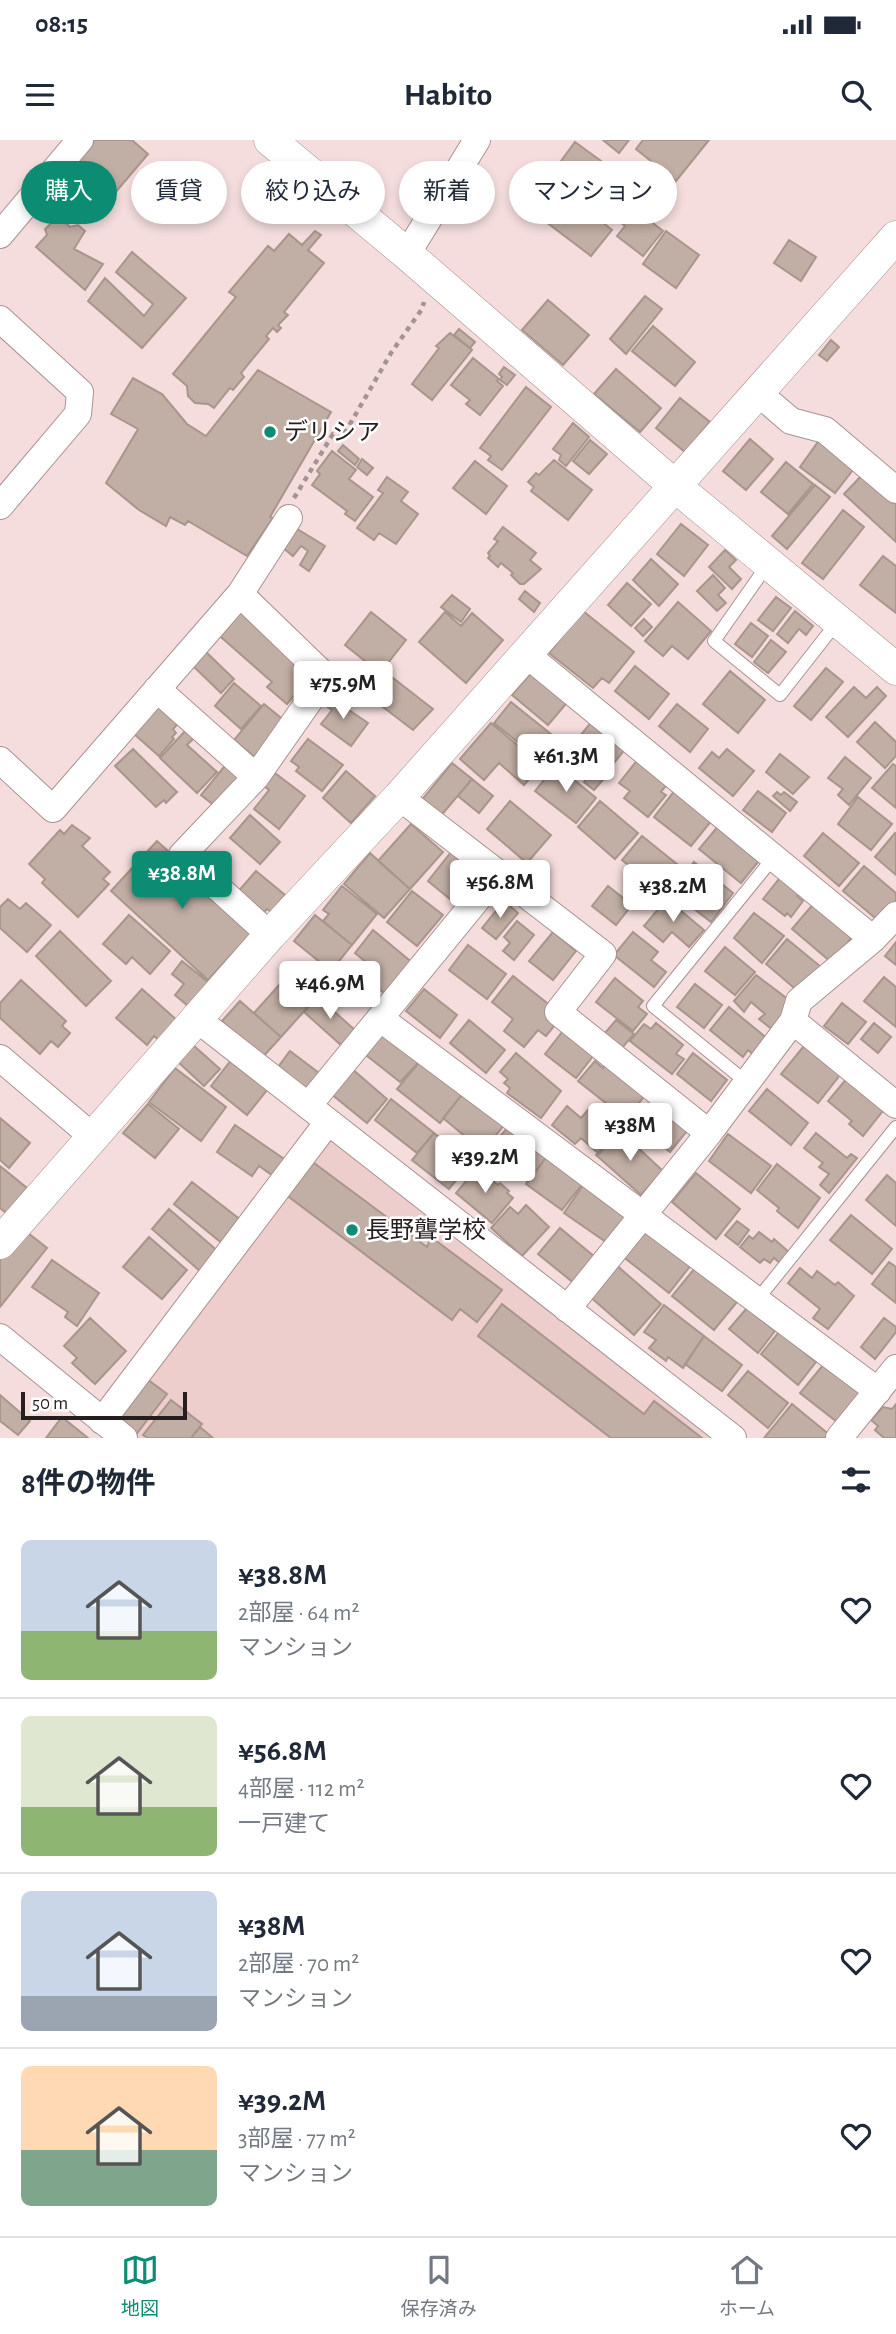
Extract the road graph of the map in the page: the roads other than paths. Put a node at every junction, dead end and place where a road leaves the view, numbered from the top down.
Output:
1 (80, 140) edge
2 (270, 140) edge
3 (477, 140) edge
4 (0, 234) edge
5 (896, 237) edge
6 (407, 254) junction
7 (0, 319) edge
8 (757, 392) junction
9 (675, 486) junction
10 (896, 490) edge
11 (0, 506) edge
12 (289, 518) road end
13 (768, 563) junction
14 (240, 594) junction
15 (838, 621) junction
16 (527, 655) junction
17 (896, 668) edge
18 (157, 689) junction
19 (0, 760) edge
20 (256, 777) junction
21 (399, 797) junction
22 (774, 857) junction
23 (498, 874) junction
24 (896, 915) edge
25 (270, 935) junction
26 (873, 939) junction
27 (197, 1019) junction
28 (382, 1019) junction
29 (793, 1021) junction
30 (0, 1058) edge
31 (746, 1082) junction
32 (896, 1105) edge
33 (318, 1114) junction
34 (896, 1127) edge
35 (709, 1133) junction
36 (93, 1137) junction
37 (642, 1216) junction
38 (0, 1243) edge
39 (757, 1300) junction
40 (567, 1309) junction
41 (0, 1336) edge
42 (896, 1368) edge
43 (878, 1391) junction
44 (102, 1421) junction
45 (124, 1438) edge
46 (733, 1438) edge
47 (839, 1438) edge

1 - 4 street
2 - 6 street
3 - 6 street
5 - 8 street
6 - 9 street
7 - 11 street
8 - 9 street
8 - 10 street
9 - 13 street
9 - 16 street
12 - 14 street
13 - 15 street
13 - 15 lane
14 - 18 street
14 - 20 street
15 - 17 street
16 - 21 street
16 - 22 street
18 - 19 street
18 - 20 street
20 - 25 street
21 - 23 street
21 - 25 street
22 - 26 street
22 - 31 lane
23 - 28 street
23 - 35 street
24 - 26 street
25 - 27 street
26 - 29 street
27 - 33 street
27 - 36 street
28 - 33 street
28 - 37 street
29 - 31 street
29 - 32 street
30 - 36 street
31 - 35 street
33 - 40 street
33 - 44 street
34 - 39 lane
35 - 37 street
36 - 38 street
37 - 39 street
37 - 40 street
39 - 43 street
40 - 46 street
41 - 44 street
42 - 43 street
43 - 47 street
44 - 45 street

